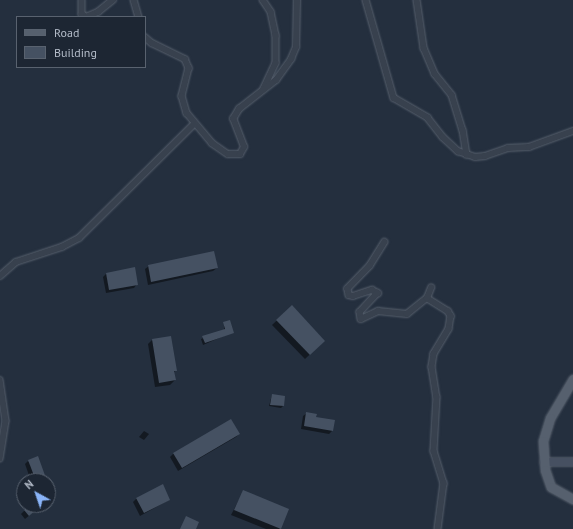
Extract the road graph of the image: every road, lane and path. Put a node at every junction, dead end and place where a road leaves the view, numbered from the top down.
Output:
1 (82, 0) edge
2 (113, 0) edge
3 (134, 0) edge
4 (263, 0) edge
5 (298, 0) edge
6 (366, 0) edge
7 (417, 0) edge
8 (85, 16) edge
9 (88, 16) edge
10 (138, 16) edge
11 (146, 38) edge
12 (264, 90) junction
13 (194, 124) junction
14 (573, 131) edge
15 (467, 155) junction
16 (385, 242) dead end
17 (0, 276) edge
18 (431, 288) dead end
19 (427, 298) junction
20 (573, 379) edge
21 (0, 380) edge
22 (0, 459) edge
23 (544, 462) junction
24 (573, 462) edge
25 (573, 499) edge
26 (438, 529) edge

1 - 8 street
2 - 9 street
3 - 10 street
4 - 12 street
5 - 12 street
6 - 15 street
7 - 15 street
11 - 13 street
12 - 13 street
13 - 17 street
14 - 15 street
16 - 19 street
18 - 19 street
19 - 26 street
20 - 23 main road
21 - 22 street
23 - 24 street
23 - 25 main road

